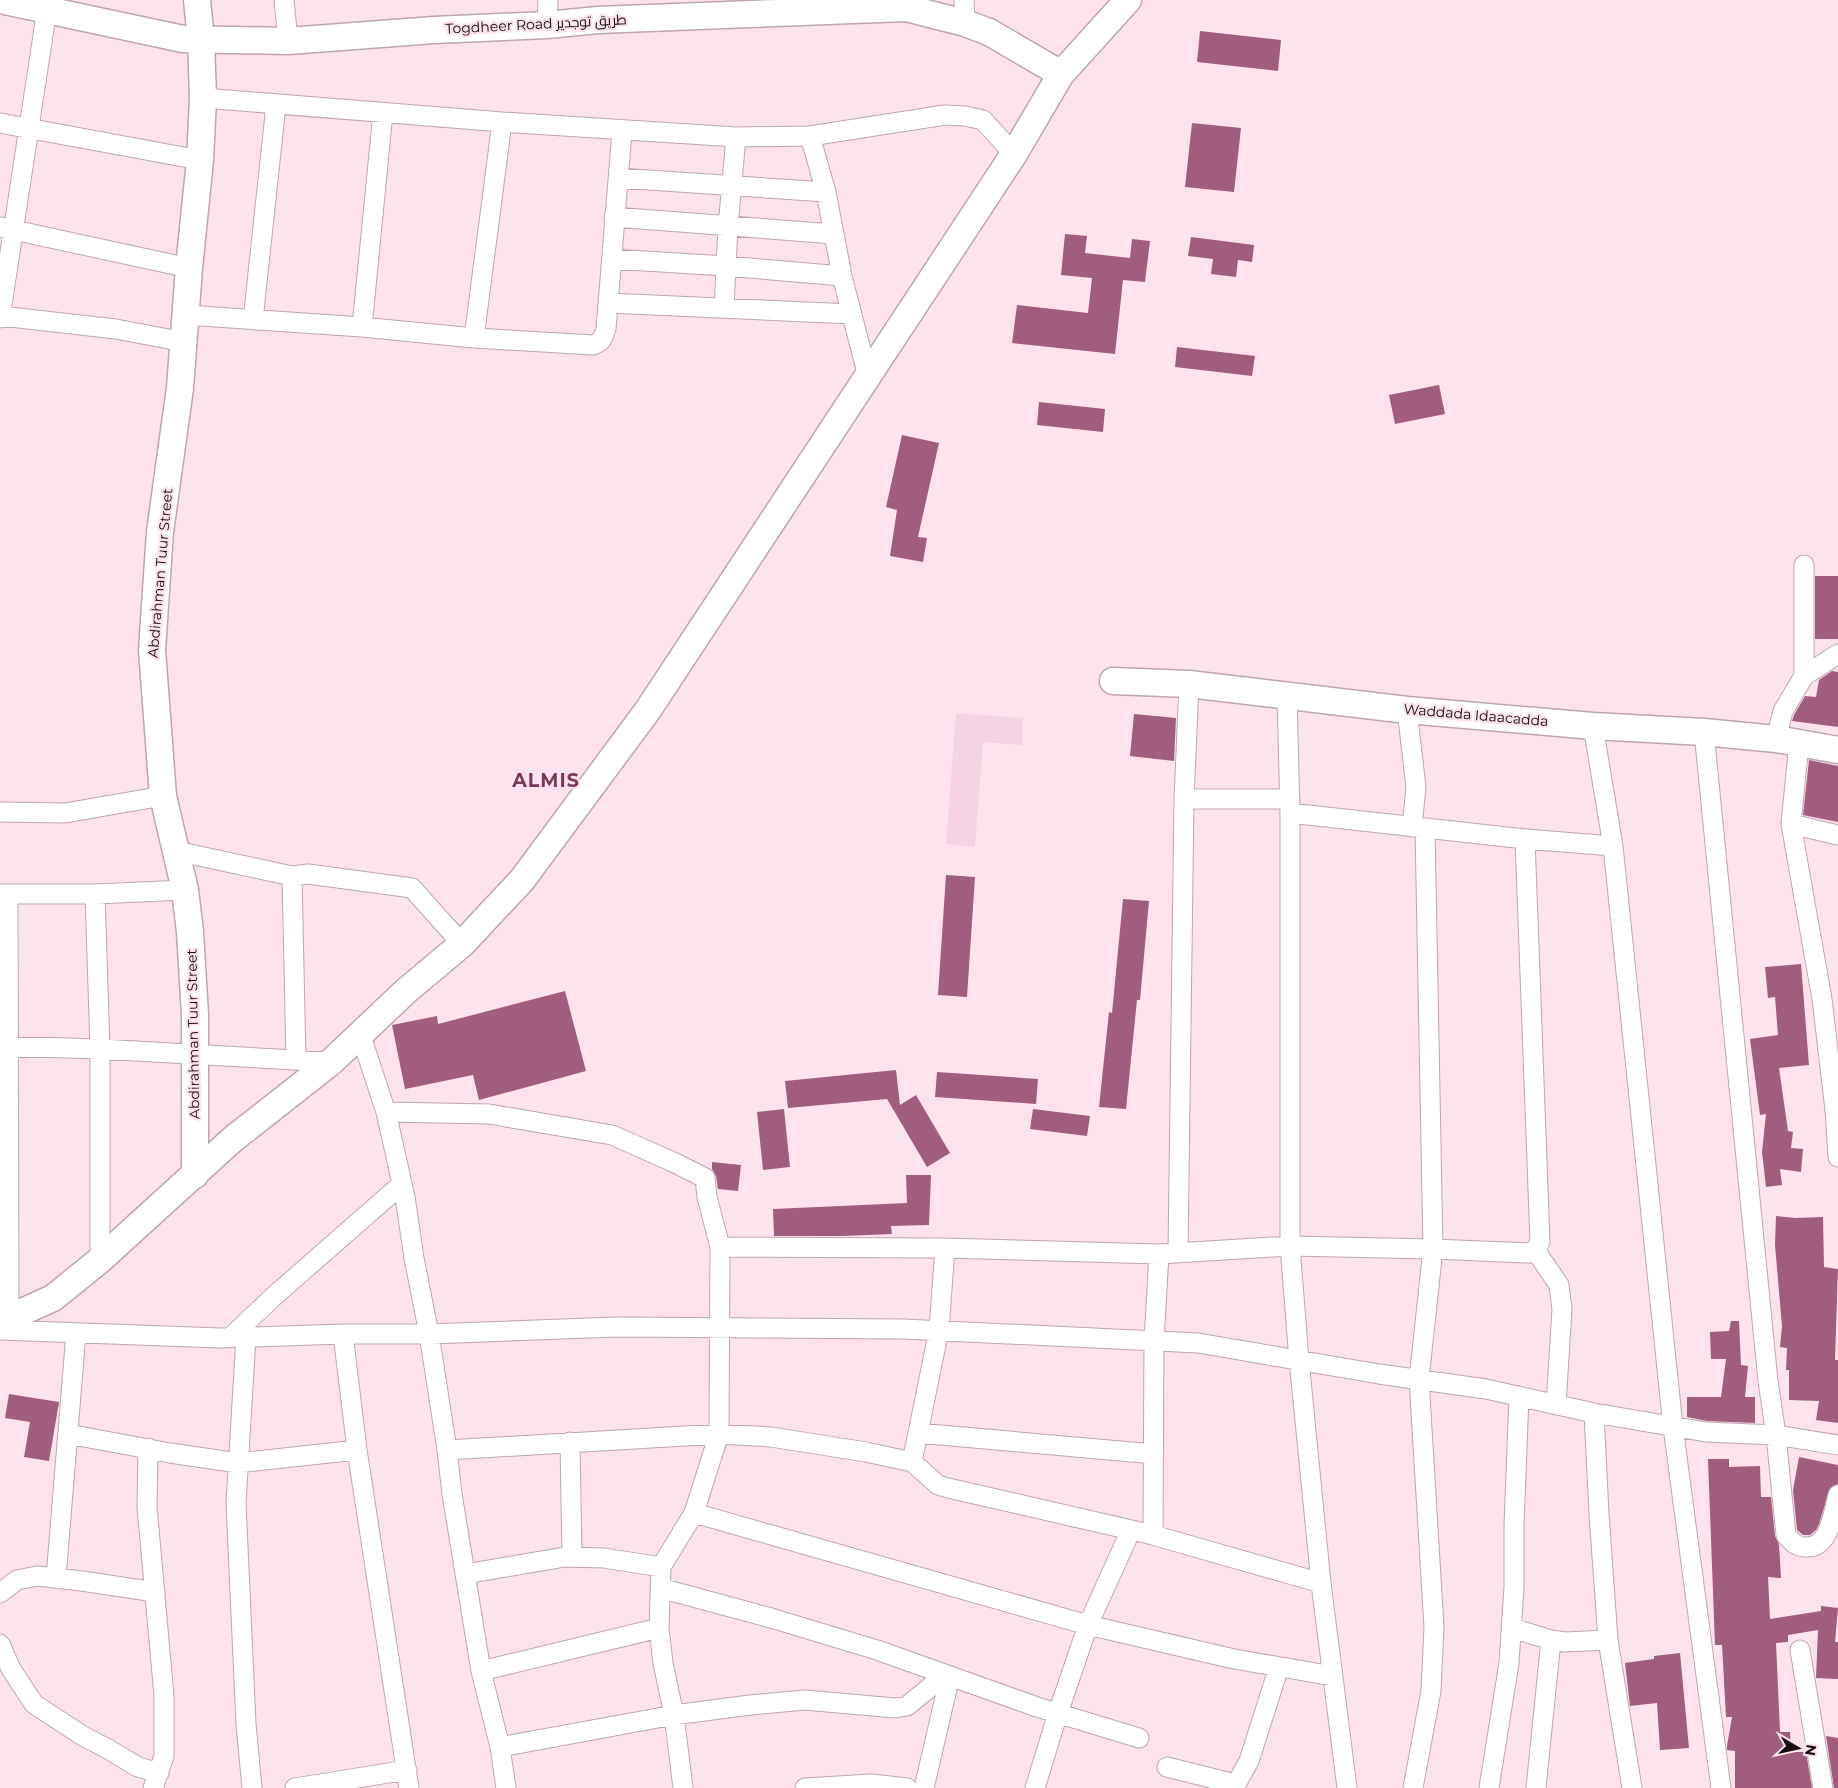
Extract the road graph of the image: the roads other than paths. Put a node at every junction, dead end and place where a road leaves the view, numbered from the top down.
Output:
1 (0, 0) edge
2 (197, 0) edge
3 (284, 0) edge
4 (1121, 3) edge
5 (772, 6) edge
6 (47, 9) junction
7 (964, 11) edge
8 (548, 12) edge
9 (201, 40) junction
10 (288, 41) junction
11 (1061, 74) junction
12 (203, 98) junction
13 (276, 105) junction
14 (383, 113) junction
15 (502, 122) junction
16 (0, 123) edge
17 (29, 129) junction
18 (622, 131) junction
19 (810, 136) junction
20 (736, 137) junction
21 (1014, 154) junction
22 (200, 160) junction
23 (619, 178) junction
24 (732, 186) junction
25 (826, 192) junction
26 (614, 217) junction
27 (728, 227) junction
28 (7, 228) edge
29 (834, 234) junction
30 (612, 259) junction
31 (726, 266) junction
32 (189, 268) junction
33 (842, 276) junction
34 (608, 303) junction
35 (724, 308) junction
36 (852, 314) junction
37 (186, 315) junction
38 (0, 317) edge
39 (253, 320) junction
40 (362, 327) junction
41 (474, 338) junction
42 (184, 342) junction
43 (868, 377) junction
44 (1804, 565) dead end
45 (1838, 654) edge
46 (1804, 676) junction
47 (1113, 681) dead end
48 (1189, 684) junction
49 (1287, 695) junction
50 (1407, 710) junction
51 (1593, 726) junction
52 (1704, 732) junction
53 (1787, 741) junction
54 (1838, 750) edge
55 (164, 796) junction
56 (1184, 799) junction
57 (1290, 806) junction
58 (0, 812) edge
59 (1791, 824) junction
60 (1419, 827) junction
61 (1838, 835) edge
62 (1525, 839) junction
63 (1613, 846) junction
64 (176, 851) junction
65 (292, 876) junction
66 (185, 890) junction
67 (4, 894) edge
68 (94, 894) junction
69 (462, 944) junction
70 (360, 1034) junction
71 (4, 1046) edge
72 (100, 1049) junction
73 (195, 1055) junction
74 (296, 1060) junction
75 (331, 1062) junction
76 (386, 1112) junction
77 (1837, 1131) edge
78 (1838, 1157) edge
79 (195, 1175) junction
80 (402, 1184) junction
81 (1290, 1246) junction
82 (720, 1247) junction
83 (945, 1248) junction
84 (1433, 1248) junction
85 (1535, 1250) junction
86 (1178, 1253) junction
87 (1159, 1254) junction
88 (100, 1260) junction
89 (3, 1324) edge
90 (721, 1328) junction
91 (939, 1330) junction
92 (76, 1334) junction
93 (342, 1334) junction
94 (429, 1334) junction
95 (238, 1337) junction
96 (1154, 1341) junction
97 (1299, 1360) junction
98 (1419, 1379) junction
99 (1519, 1396) junction
100 (1556, 1405) junction
101 (1594, 1413) junction
102 (1673, 1427) junction
103 (918, 1433) junction
104 (68, 1434) junction
105 (719, 1434) junction
106 (1776, 1435) junction
107 (570, 1442) junction
108 (1838, 1445) edge
109 (148, 1448) junction
110 (358, 1450) junction
111 (447, 1450) junction
112 (1154, 1454) junction
113 (912, 1462) junction
114 (238, 1463) junction
115 (1838, 1495) edge
116 (694, 1513) junction
117 (1131, 1530) junction
118 (1153, 1535) junction
119 (572, 1557) junction
120 (661, 1567) junction
121 (465, 1574) junction
122 (56, 1578) junction
123 (1321, 1583) junction
124 (660, 1588) junction
125 (155, 1592) junction
126 (0, 1593) edge
127 (1088, 1626) junction
128 (660, 1628) junction
129 (1512, 1628) junction
130 (1551, 1640) junction
131 (1608, 1640) junction
132 (0, 1644) edge
133 (1800, 1650) dead end
134 (1279, 1667) junction
135 (481, 1671) junction
136 (948, 1676) junction
137 (1333, 1676) junction
138 (1058, 1713) junction
139 (674, 1715) junction
140 (1139, 1738) dead end
141 (500, 1747) junction
142 (1167, 1766) dead end
143 (408, 1779) edge
144 (156, 1780) edge
145 (870, 1786) edge
146 (1234, 1786) edge
147 (304, 1787) edge
148 (252, 1788) edge
149 (506, 1788) edge
150 (683, 1788) edge
151 (805, 1788) edge
152 (907, 1788) edge
153 (924, 1788) edge
154 (1035, 1788) edge
155 (1347, 1788) edge
156 (1413, 1788) edge
157 (1489, 1788) edge
158 (1536, 1788) edge
159 (1632, 1788) edge
160 (1721, 1788) edge
161 (1823, 1788) edge

1 - 6 street, Togdheer Road طريق توجدير
2 - 9 street, Abdirahman Tuur Street
3 - 10 street
4 - 11 street
5 - 7 street, Togdheer Road طريق توجدير
5 - 8 street, Togdheer Road طريق توجدير
6 - 9 street, Togdheer Road طريق توجدير
6 - 17 street
7 - 11 street, Togdheer Road طريق توجدير
8 - 10 street, Togdheer Road طريق توجدير
9 - 10 street, Togdheer Road طريق توجدير
9 - 12 street, Abdirahman Tuur Street
11 - 21 street
12 - 13 street
12 - 22 street, Abdirahman Tuur Street
13 - 14 street
13 - 39 street
14 - 15 street
14 - 40 street
15 - 18 street
15 - 41 street
16 - 17 street
17 - 22 street
17 - 28 street
18 - 20 street
18 - 23 street
19 - 20 street
19 - 21 street
19 - 25 street
20 - 24 street
21 - 43 street
22 - 32 street, Abdirahman Tuur Street
23 - 24 street
23 - 26 street
24 - 25 street
24 - 27 street
25 - 29 street
26 - 27 street
26 - 30 street
27 - 29 street
27 - 31 street
28 - 32 street
28 - 38 street
29 - 33 street
30 - 31 street
30 - 34 street
31 - 33 street
31 - 35 street
32 - 37 street, Abdirahman Tuur Street
33 - 36 street
34 - 35 street
34 - 41 street
35 - 36 street
36 - 43 street
37 - 39 street
37 - 42 street, Abdirahman Tuur Street
38 - 42 street
39 - 40 street
40 - 41 street
42 - 55 street, Abdirahman Tuur Street
43 - 69 street
44 - 46 street
45 - 46 street
46 - 53 street
47 - 48 street, Waddada Idaacadda
48 - 49 street, Waddada Idaacadda
48 - 56 street
49 - 50 street, Waddada Idaacadda
49 - 57 street
50 - 51 street, Waddada Idaacadda
50 - 60 street
51 - 52 street, Waddada Idaacadda
51 - 63 street
52 - 53 street, Waddada Idaacadda
52 - 106 street
53 - 54 street, Waddada Idaacadda
53 - 59 street
55 - 58 street
55 - 64 street, Abdirahman Tuur Street
56 - 57 street
56 - 86 street
57 - 60 street
57 - 81 street
59 - 61 street
59 - 77 street
60 - 62 street
60 - 84 street
62 - 63 street
62 - 85 street
63 - 102 street
64 - 65 street
64 - 66 street, Abdirahman Tuur Street
65 - 69 street
65 - 74 street
66 - 68 street
66 - 73 street, Abdirahman Tuur Street
67 - 68 street
67 - 71 street
68 - 72 street
69 - 70 street
70 - 75 street
70 - 76 street
71 - 72 street
71 - 89 street
72 - 73 street
72 - 88 street
73 - 74 street
73 - 79 street, Abdirahman Tuur Street
74 - 75 street
75 - 79 street
76 - 80 street
76 - 82 street
77 - 78 street
79 - 88 street
80 - 94 street
80 - 95 street
81 - 84 street
81 - 86 street
81 - 97 street
82 - 83 street
82 - 90 street
83 - 87 street
83 - 91 street
84 - 85 street
84 - 98 street
85 - 100 street
86 - 87 street
87 - 96 street
88 - 89 street
89 - 92 street
90 - 91 street
90 - 94 street
90 - 105 street
91 - 96 street
91 - 103 street
92 - 95 street
92 - 104 street
93 - 94 street
93 - 95 street
93 - 110 street
94 - 111 street
95 - 114 street
96 - 97 street
96 - 112 street
97 - 98 street
97 - 123 street
98 - 99 street
98 - 156 street
99 - 100 street
99 - 129 street
100 - 101 street
101 - 102 street
101 - 131 street
102 - 106 street
102 - 160 street
103 - 112 street
103 - 113 street
104 - 109 street
104 - 122 street
105 - 107 street
105 - 113 street
105 - 116 street
106 - 108 street
106 - 115 street
107 - 111 street
107 - 119 street
109 - 114 street
109 - 125 street
110 - 114 street
110 - 143 street
111 - 121 street
112 - 118 street
113 - 117 street
114 - 148 street
116 - 120 street
116 - 127 street
117 - 118 street
117 - 127 street
118 - 123 street
119 - 120 street
119 - 121 street
120 - 124 street
121 - 135 street
122 - 125 street
122 - 126 street
123 - 137 street
124 - 128 street
124 - 136 street
125 - 144 street
127 - 134 street
127 - 138 street
128 - 135 street
128 - 139 street
129 - 130 street
129 - 157 street
130 - 131 street
130 - 158 street
131 - 159 street
132 - 144 street
133 - 161 street
134 - 137 street
134 - 146 street
135 - 141 street
136 - 138 street
136 - 139 street
136 - 153 street
137 - 155 street
138 - 140 street
138 - 154 street
139 - 141 street
139 - 150 street
141 - 149 street
142 - 146 street
143 - 147 street
145 - 151 street
145 - 152 street

